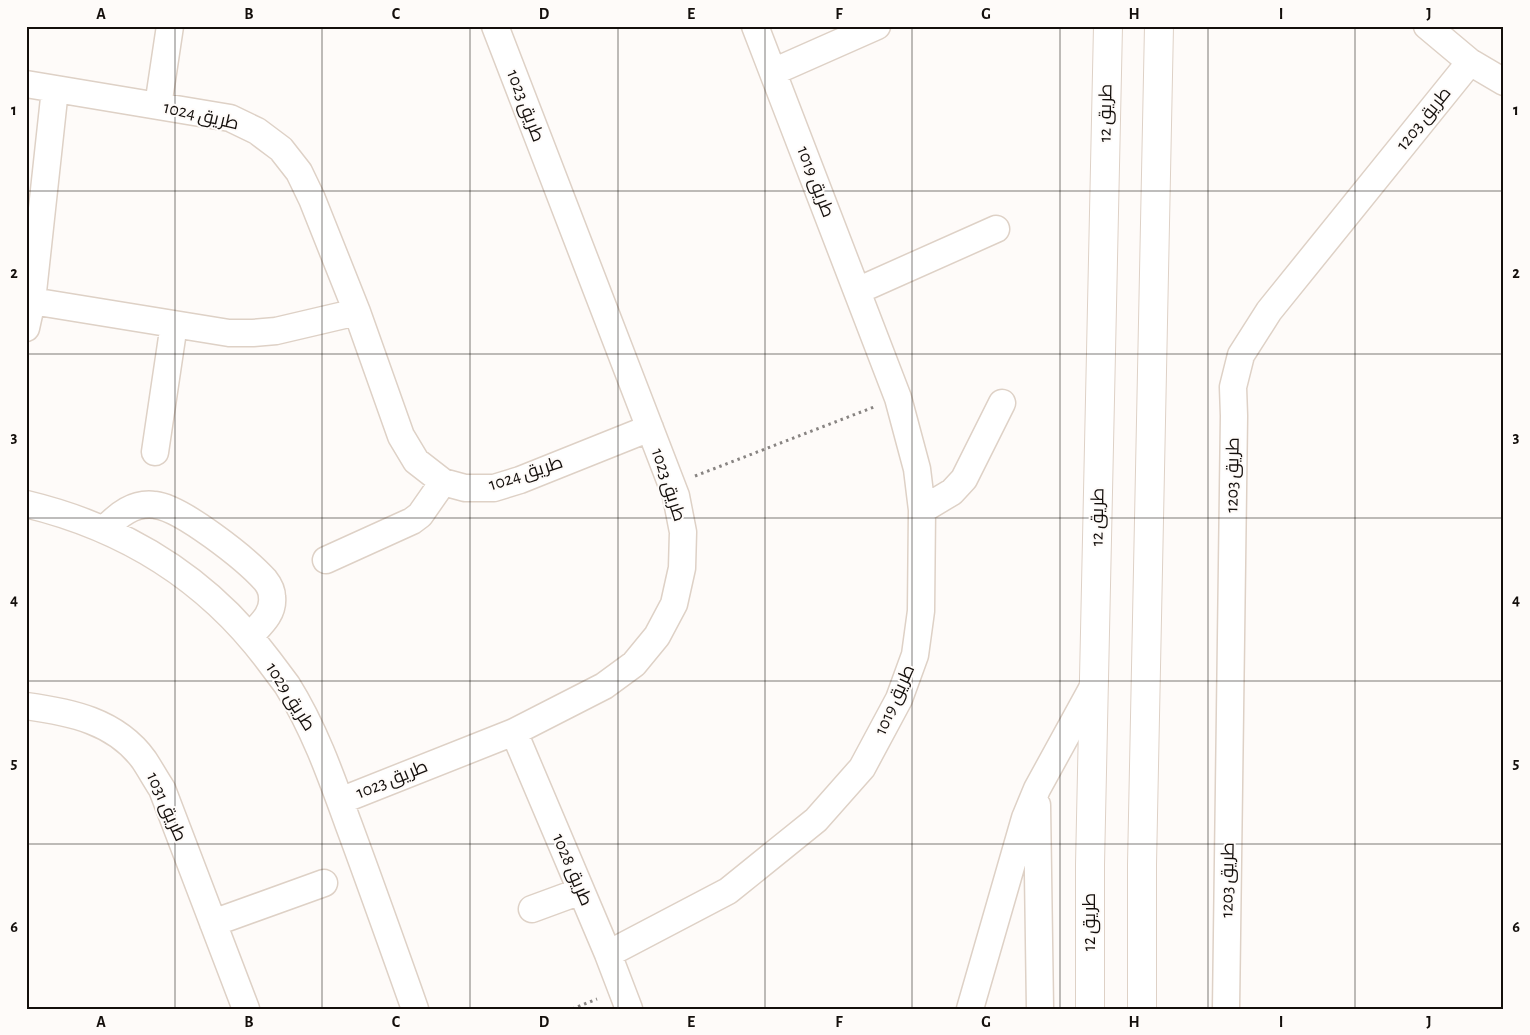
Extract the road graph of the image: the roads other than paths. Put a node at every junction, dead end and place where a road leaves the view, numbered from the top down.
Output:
1 (170, 26) edge
2 (495, 26) edge
3 (755, 26) edge
4 (877, 26) edge
5 (1108, 26) edge
6 (1159, 26) edge
7 (1427, 26) edge
8 (1470, 62) junction
9 (773, 72) junction
10 (1504, 82) edge
11 (26, 84) edge
12 (54, 89) junction
13 (158, 106) junction
14 (996, 229) dead end
15 (857, 291) junction
16 (32, 301) junction
17 (357, 312) junction
18 (174, 324) junction
19 (26, 328) edge
20 (1002, 403) dead end
21 (650, 428) junction
22 (155, 452) dead end
23 (443, 482) junction
24 (26, 504) edge
25 (922, 510) junction
26 (105, 529) junction
27 (326, 560) dead end
28 (250, 636) junction
29 (1094, 685) junction
30 (26, 706) edge
31 (514, 732) junction
32 (1037, 790) junction
33 (340, 801) junction
34 (324, 883) dead end
35 (581, 891) junction
36 (532, 909) dead end
37 (213, 923) junction
38 (608, 954) junction
39 (246, 1009) edge
40 (415, 1009) edge
41 (629, 1009) edge
42 (970, 1009) edge
43 (1040, 1009) edge
44 (1090, 1009) edge
45 (1142, 1009) edge
46 (1226, 1009) edge

1 - 13 street
2 - 21 street, طريق 1023
3 - 9 street, طريق 1019
4 - 9 street
5 - 29 main road, طريق 12
6 - 45 main road
7 - 8 street
8 - 10 street
8 - 46 street, طريق 1203
9 - 15 street, طريق 1019
11 - 12 street, طريق 1024
12 - 13 street, طريق 1024
12 - 16 street
13 - 17 street, طريق 1024
14 - 15 street
15 - 25 street, طريق 1019
16 - 18 street
16 - 19 street
17 - 18 street
17 - 23 street, طريق 1024
18 - 22 street
20 - 25 street
21 - 23 street, طريق 1024
21 - 31 street, طريق 1023
23 - 27 street
24 - 26 street, طريق 1029
25 - 38 street, طريق 1019
26 - 28 street, طريق 1029
26 - 28 street
28 - 33 street, طريق 1029
29 - 32 street
29 - 44 main road, طريق 12
30 - 37 street, طريق 1031
31 - 33 street, طريق 1023
31 - 35 street, طريق 1028
32 - 42 street
32 - 43 street
33 - 40 street, طريق 1029
34 - 37 street
35 - 36 street
35 - 38 street, طريق 1028
37 - 39 street, طريق 1031
38 - 41 street, طريق 1028

